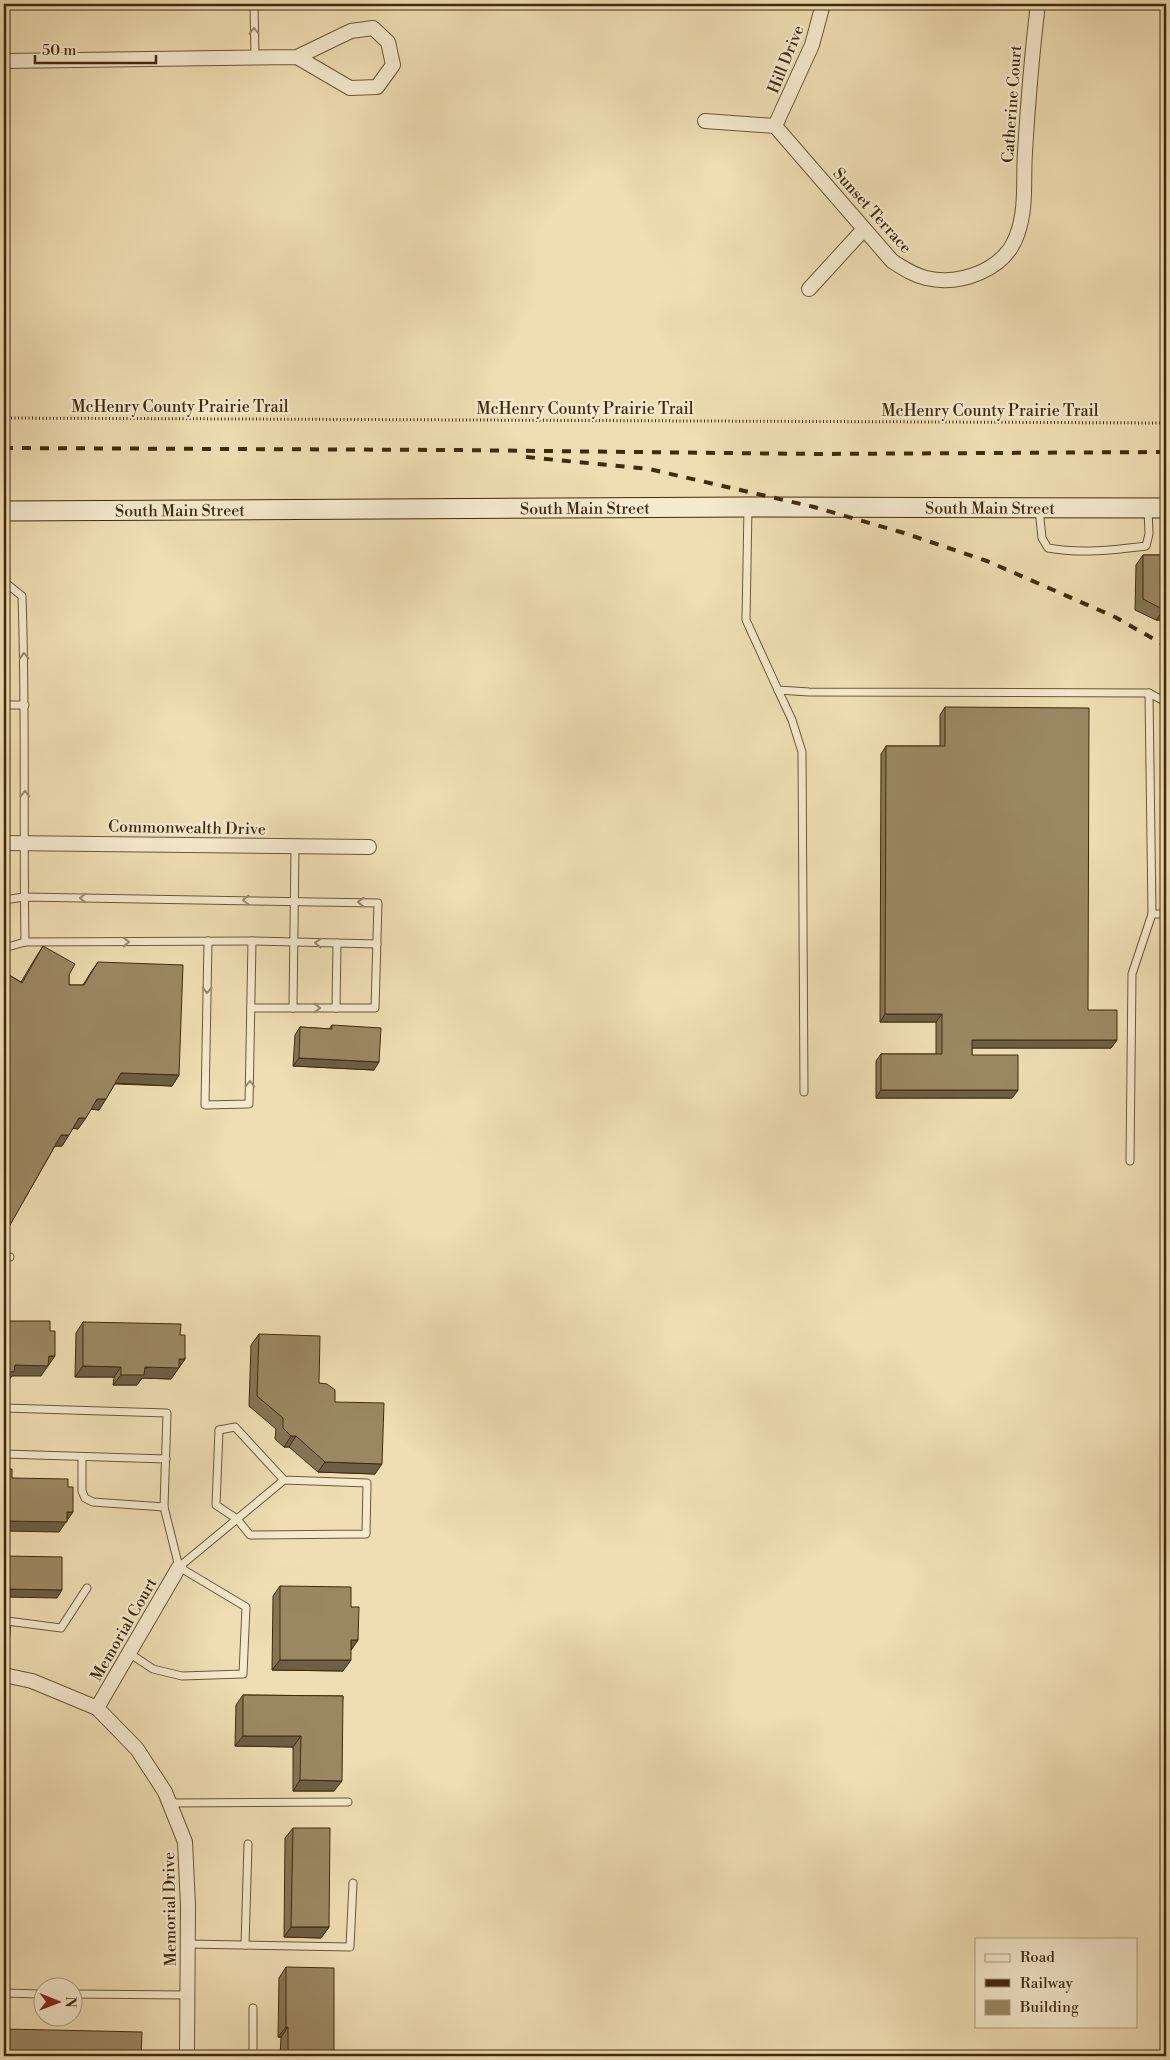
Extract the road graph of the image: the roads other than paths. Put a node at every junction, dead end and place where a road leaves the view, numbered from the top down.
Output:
1 (254, 4) edge
2 (823, 4) edge
3 (1038, 4) edge
4 (255, 57) junction
5 (297, 57) junction
6 (4, 61) edge
7 (705, 121) dead end
8 (775, 126) junction
9 (1024, 208) joint
10 (864, 229) junction
11 (808, 289) dead end
12 (748, 507) junction
13 (1039, 508) junction
14 (1157, 508) edge
15 (4, 511) edge
16 (4, 584) edge
17 (778, 690) junction
18 (1149, 693) junction
19 (1166, 702) edge
20 (4, 705) edge
21 (25, 705) junction
22 (4, 843) edge
23 (23, 843) junction
24 (295, 846) junction
25 (369, 848) dead end
26 (24, 897) junction
27 (4, 900) edge
28 (294, 901) junction
29 (1152, 914) junction
30 (1166, 914) edge
31 (208, 941) junction
32 (252, 941) junction
33 (25, 942) junction
34 (295, 942) junction
35 (337, 943) junction
36 (376, 944) junction
37 (4, 948) edge
38 (251, 1008) junction
39 (293, 1008) junction
40 (336, 1008) junction
41 (804, 1092) dead end
42 (1130, 1161) dead end
43 (4, 1408) edge
44 (4, 1454) edge
45 (82, 1456) junction
46 (166, 1459) junction
47 (284, 1480) junction
48 (164, 1507) junction
49 (237, 1519) junction
50 (179, 1567) junction
51 (87, 1588) dead end
52 (5, 1621) edge
53 (129, 1653) junction
54 (4, 1655) edge
55 (4, 1675) edge
56 (97, 1708) junction
57 (348, 1802) dead end
58 (169, 1803) junction
59 (248, 1844) dead end
60 (353, 1883) dead end
61 (187, 1944) junction
62 (245, 1945) junction
63 (4, 1993) edge
64 (32, 1994) edge
65 (82, 1994) edge
66 (187, 1995) junction
67 (254, 2008) dead end
68 (186, 2056) edge
69 (253, 2056) edge

4 -> 1 lane
2 - 8 street, Hill Drive
3 - 9 street, Catherine Court
4 - 5 street
4 - 6 street
5 - 5 street
7 - 8 street
8 - 10 street, Sunset Terrace
9 - 10 street, Sunset Terrace
10 - 11 street
12 - 13 street, South Main Street
12 - 15 street, South Main Street
12 - 17 lane
13 - 14 street, South Main Street
13 - 14 lane
21 -> 16 lane
17 - 18 lane
17 - 41 lane
18 - 19 lane
18 - 29 lane
20 - 21 lane
23 -> 21 lane
22 - 23 street, Commonwealth Drive
23 - 24 street, Commonwealth Drive
23 - 26 lane
24 - 25 street, Commonwealth Drive
24 - 28 lane
26 - 27 lane
28 -> 26 lane
26 - 33 lane
28 - 34 lane
36 -> 28 lane
29 - 30 lane
29 - 42 lane
31 - 32 lane
33 -> 31 lane
31 -> 38 lane
32 - 34 lane
32 - 38 lane
33 - 37 lane
35 -> 34 lane
34 - 39 lane
35 - 36 lane
35 - 40 lane
36 - 40 lane
38 - 39 lane
39 -> 40 lane
43 - 46 lane
44 - 45 lane
45 - 46 lane
45 - 48 lane
46 - 48 lane
47 - 49 lane
47 - 49 lane
47 - 49 lane
48 - 50 lane
49 - 50 lane
50 - 53 street, Memorial Court
50 - 53 lane
51 - 52 lane
52 - 54 lane
53 - 56 street, Memorial Court
55 - 56 street, Memorial Drive
56 - 58 street, Memorial Drive
57 - 58 lane
58 - 61 street, Memorial Drive
59 - 62 lane
60 - 62 lane
61 - 62 lane
61 - 66 street, Memorial Drive
63 - 64 lane
65 - 66 lane
66 - 68 street, Memorial Drive
67 - 69 lane

